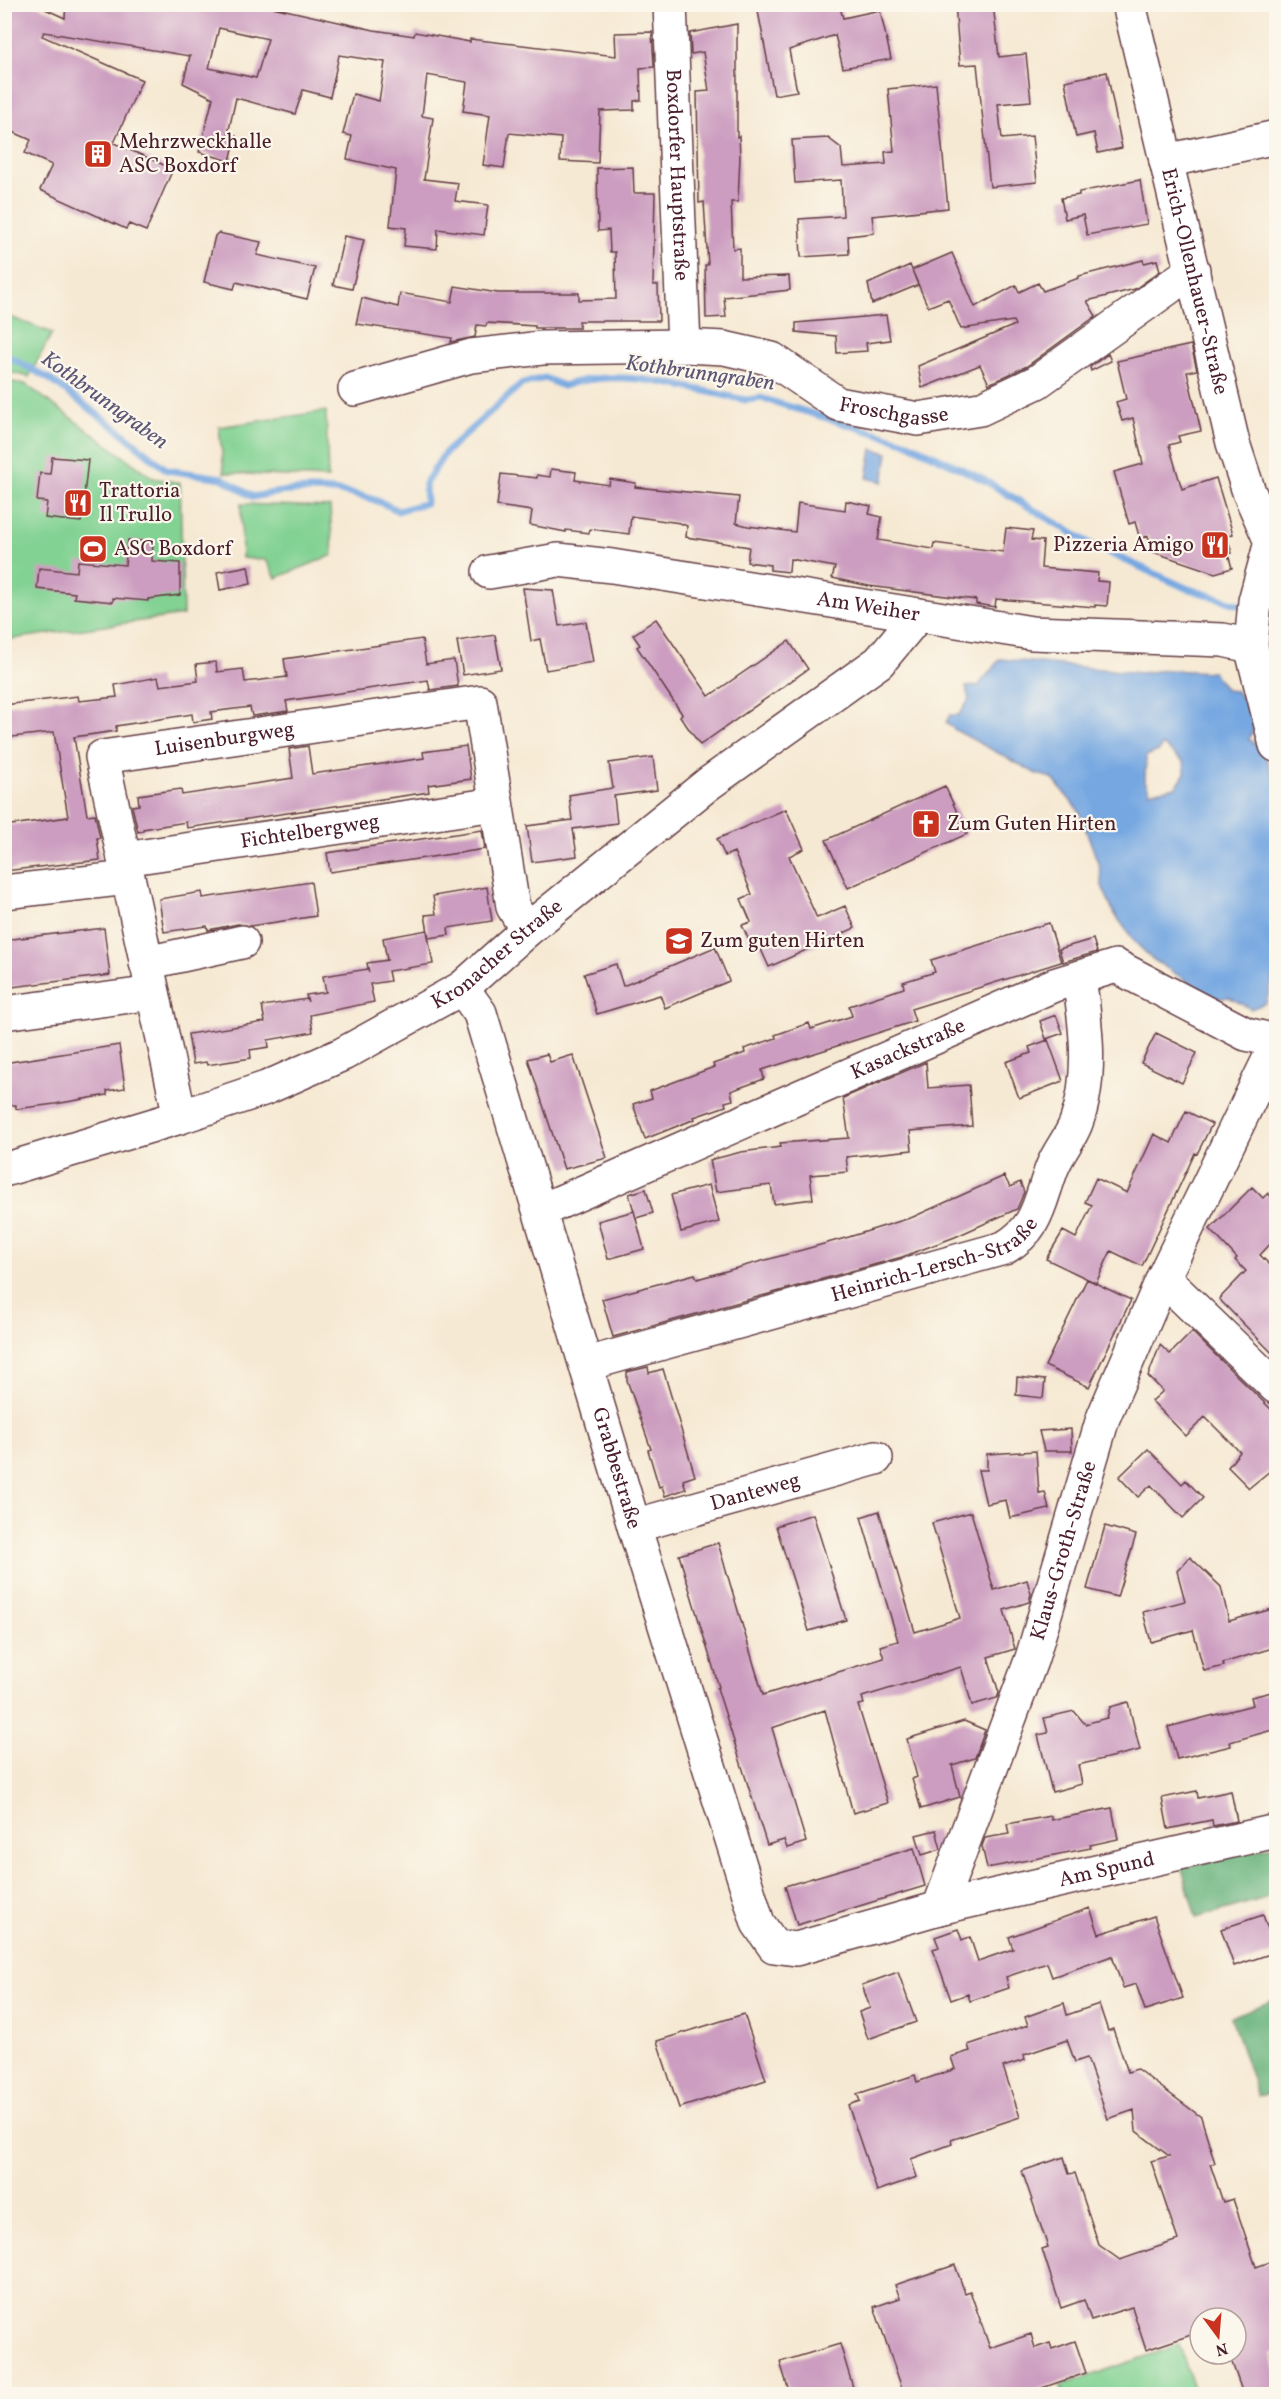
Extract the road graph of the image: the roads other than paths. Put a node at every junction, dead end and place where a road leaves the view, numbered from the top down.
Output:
1 (670, 4) edge
2 (1129, 4) edge
3 (1276, 137) edge
4 (1166, 161) junction
5 (1193, 270) junction
6 (684, 346) junction
7 (355, 389) dead end
8 (1274, 548) edge
9 (489, 572) dead end
10 (918, 615) junction
11 (1253, 626) junction
12 (1276, 745) edge
13 (496, 804) junction
14 (126, 869) junction
15 (4, 892) edge
16 (527, 930) junction
17 (242, 942) dead end
18 (150, 978) junction
19 (1078, 978) junction
20 (462, 988) junction
21 (4, 1013) edge
22 (1276, 1043) edge
23 (180, 1118) junction
24 (4, 1170) edge
25 (540, 1210) junction
26 (1163, 1278) junction
27 (587, 1364) junction
28 (1276, 1388) edge
29 (876, 1458) dead end
30 (634, 1526) junction
31 (1276, 1831) edge
32 (939, 1908) junction

1 - 6 street, Boxdorfer Hauptstraße
2 - 4 street, Erich-Ollenhauer-Straße
3 - 4 street
4 - 5 street, Erich-Ollenhauer-Straße
5 - 6 street, Froschgasse
5 - 8 street, Erich-Ollenhauer-Straße
6 - 7 street, Froschgasse
8 - 11 street
9 - 10 street, Am Weiher
10 - 11 street, Am Weiher
10 - 16 street, Kronacher Straße
11 - 12 street
13 - 14 street, Fichtelbergweg
13 - 14 street, Luisenburgweg
13 - 16 street, Luisenburgweg
14 - 15 street, Fichtelbergweg
14 - 18 street, Luisenburgweg
16 - 20 street, Kronacher Straße
17 - 18 street
18 - 21 street
18 - 23 street, Luisenburgweg
19 - 22 street, Kasackstraße
19 - 25 street, Kasackstraße
19 - 27 street, Heinrich-Lersch-Straße
20 - 23 street, Kronacher Straße
20 - 25 street, Grabbestraße
22 - 26 street, Klaus-Groth-Straße
23 - 24 street, Kronacher Straße
25 - 27 street, Grabbestraße
26 - 28 street
26 - 32 street, Klaus-Groth-Straße
27 - 30 street, Grabbestraße
29 - 30 street, Danteweg
30 - 32 street, Grabbestraße
31 - 32 street, Am Spund

